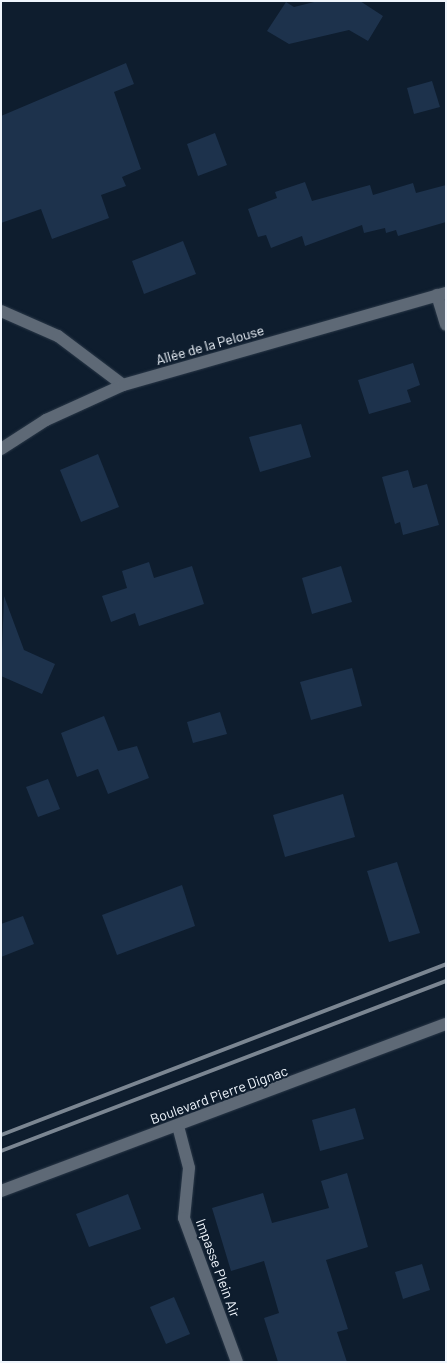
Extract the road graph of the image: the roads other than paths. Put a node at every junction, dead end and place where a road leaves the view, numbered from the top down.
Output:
1 (442, 294) edge
2 (1, 311) edge
3 (446, 325) edge
4 (124, 385) junction
5 (1, 449) edge
6 (446, 1024) edge
7 (178, 1126) junction
8 (1, 1191) edge
9 (237, 1362) edge

1 - 3 street, Allée de la Pelouse
1 - 4 street, Allée de la Pelouse
2 - 4 street
4 - 5 street, Allée de la Pelouse
6 - 7 street, Boulevard Pierre Dignac
7 - 8 street, Boulevard Pierre Dignac
7 - 9 street, Impasse Plein Air

